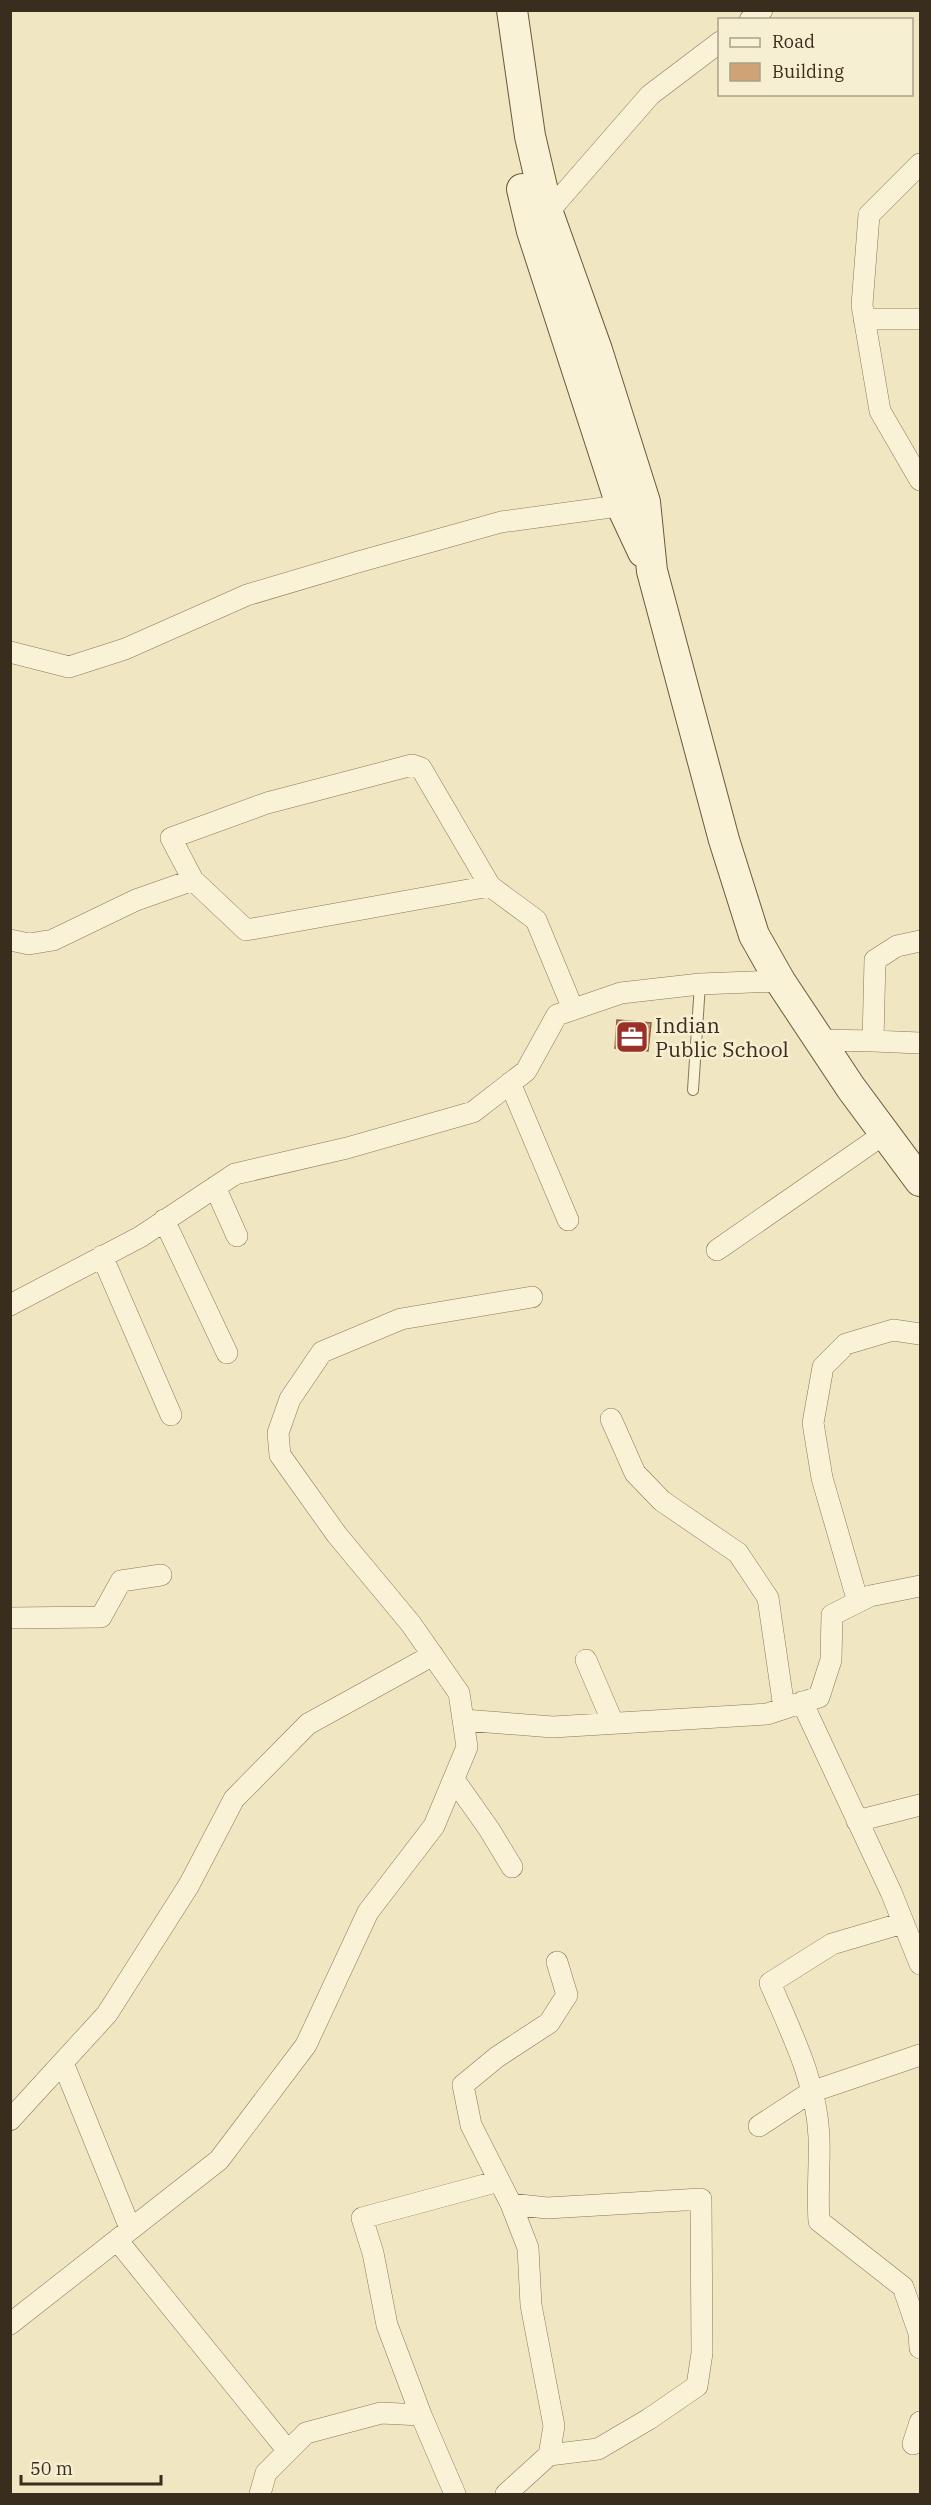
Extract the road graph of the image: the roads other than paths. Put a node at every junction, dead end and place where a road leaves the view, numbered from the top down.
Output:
1 (492, 10) edge
2 (513, 10) edge
3 (718, 44) edge
4 (921, 164) edge
5 (540, 222) junction
6 (864, 319) junction
7 (921, 319) edge
8 (921, 480) edge
9 (633, 503) junction
10 (10, 652) edge
11 (193, 880) junction
12 (490, 886) junction
13 (10, 940) edge
14 (921, 941) edge
15 (780, 981) junction
16 (700, 984) junction
17 (573, 1009) junction
18 (819, 1040) junction
19 (873, 1041) junction
20 (921, 1043) edge
21 (510, 1083) junction
22 (693, 1090) dead end
23 (884, 1134) junction
24 (921, 1180) edge
25 (215, 1187) junction
26 (164, 1220) junction
27 (568, 1220) dead end
28 (237, 1236) dead end
29 (717, 1250) dead end
30 (102, 1256) junction
31 (532, 1297) dead end
32 (10, 1305) edge
33 (921, 1334) edge
34 (227, 1353) dead end
35 (171, 1415) dead end
36 (611, 1419) dead end
37 (161, 1575) dead end
38 (921, 1586) edge
39 (858, 1602) junction
40 (10, 1618) edge
41 (433, 1655) junction
42 (586, 1660) dead end
43 (793, 1705) junction
44 (463, 1720) junction
45 (613, 1723) junction
46 (455, 1781) junction
47 (921, 1805) edge
48 (857, 1821) junction
49 (512, 1867) dead end
50 (903, 1923) junction
51 (557, 1962) dead end
52 (921, 1964) edge
53 (921, 2055) edge
54 (63, 2063) junction
55 (811, 2092) junction
56 (10, 2120) edge
57 (759, 2126) dead end
58 (499, 2181) junction
59 (511, 2204) junction
60 (123, 2234) junction
61 (10, 2324) edge
62 (921, 2348) edge
63 (421, 2415) junction
64 (921, 2422) edge
65 (913, 2444) dead end
66 (288, 2451) junction
67 (549, 2455) junction
68 (260, 2494) edge
69 (455, 2494) edge
70 (506, 2494) edge

1 - 5 street
2 - 5 street
3 - 5 street
4 - 6 street
5 - 9 street
6 - 7 street
6 - 8 street
9 - 10 street
9 - 15 street
11 - 12 street
11 - 12 street
11 - 13 street
12 - 17 street
14 - 19 street
15 - 16 street
15 - 18 street
16 - 17 street
16 - 22 lane
17 - 21 street
18 - 19 street
18 - 23 street
19 - 20 street
21 - 25 street
21 - 27 street
23 - 24 street
23 - 29 street
25 - 26 street
25 - 28 street
26 - 30 street
26 - 34 street
30 - 32 street
30 - 35 street
31 - 41 street
33 - 39 street
36 - 43 street
37 - 40 street
38 - 39 street
39 - 43 street
41 - 44 street
41 - 54 street
42 - 45 street
43 - 45 street
43 - 48 street
44 - 45 street
44 - 46 street
46 - 49 street
46 - 60 street
47 - 48 street
48 - 50 street
50 - 52 street
50 - 55 street
51 - 58 street
53 - 55 street
54 - 56 street
54 - 60 street
55 - 57 street
55 - 62 street
58 - 59 street
58 - 63 street
59 - 67 street
59 - 67 street
60 - 61 street
60 - 66 street
63 - 66 street
63 - 69 street
64 - 65 street
66 - 68 street
67 - 70 street

